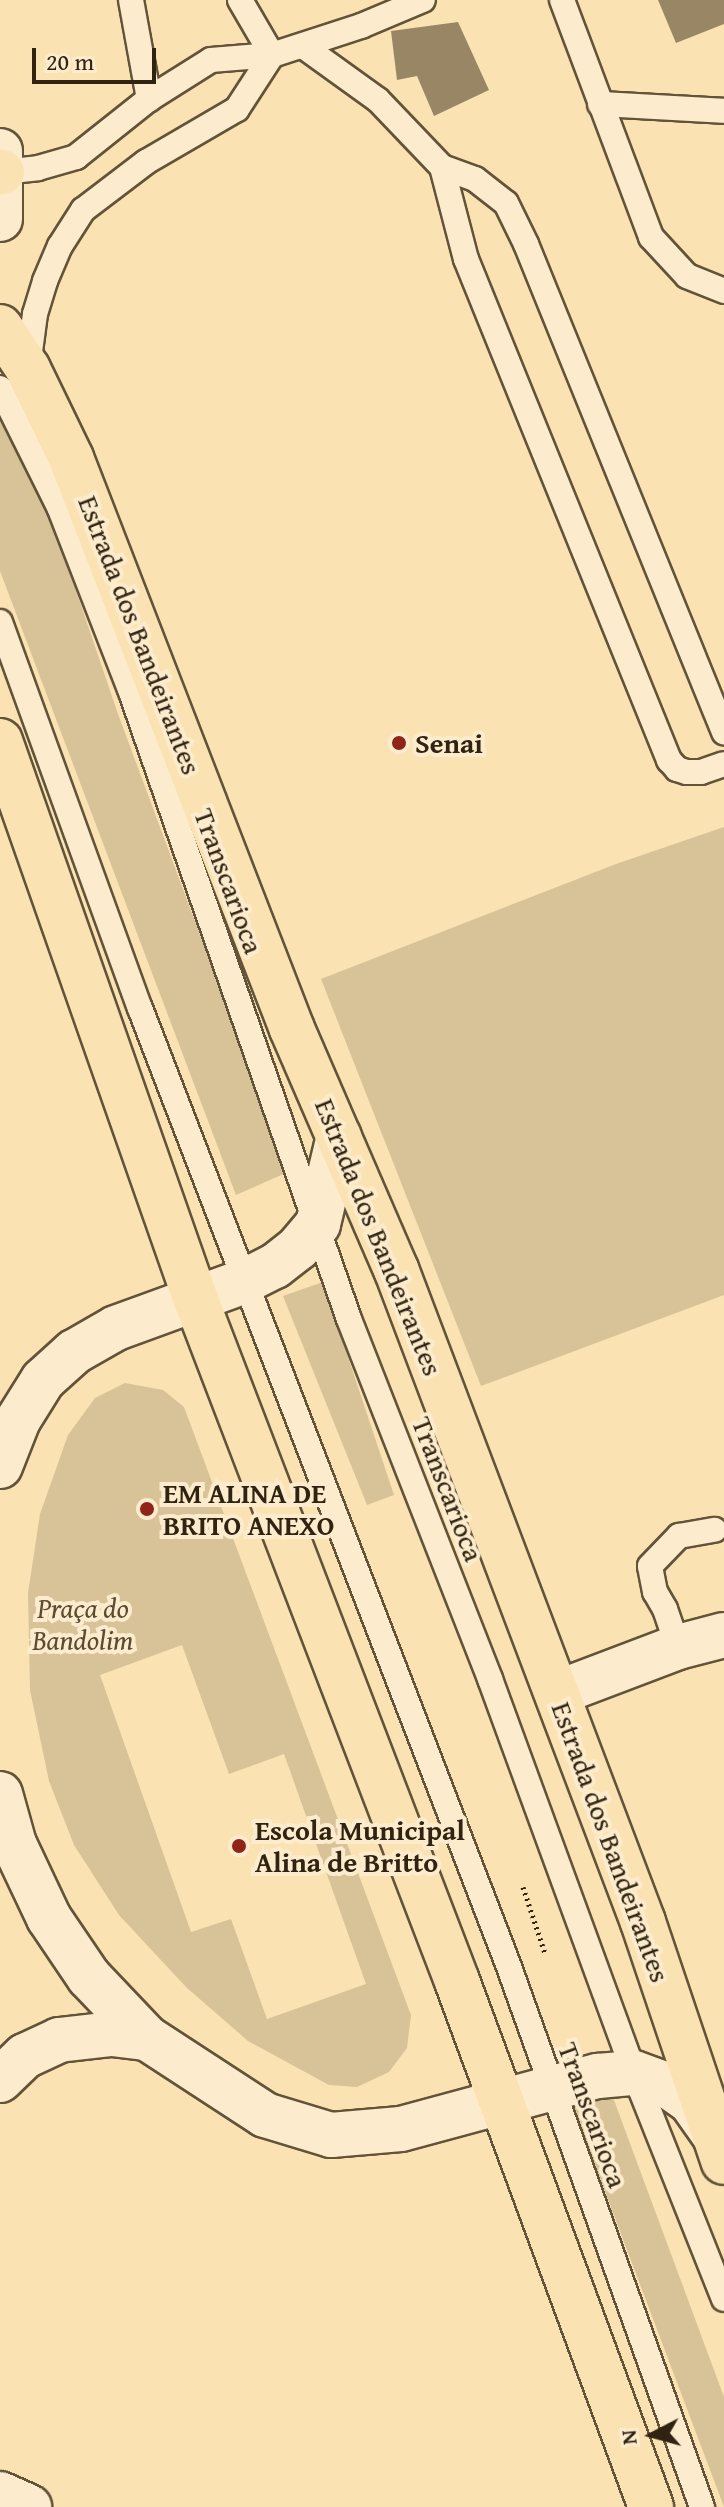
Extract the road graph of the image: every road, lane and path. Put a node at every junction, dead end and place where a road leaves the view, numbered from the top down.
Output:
1 (131, 0) edge
2 (240, 0) edge
3 (423, 0) edge
4 (562, 0) edge
5 (303, 46) junction
6 (272, 55) junction
7 (149, 99) junction
8 (600, 104) junction
9 (724, 111) edge
10 (1, 165) edge
11 (442, 167) junction
12 (0, 219) edge
13 (724, 291) edge
14 (0, 327) edge
15 (14, 378) edge
16 (0, 622) edge
17 (724, 732) edge
18 (0, 741) edge
19 (724, 764) edge
20 (339, 1136) junction
21 (318, 1224) junction
22 (245, 1281) junction
23 (196, 1300) junction
24 (0, 1466) edge
25 (714, 1530) dead end
26 (724, 1635) edge
27 (678, 1647) junction
28 (557, 1693) junction
29 (0, 1794) edge
30 (523, 1887) dead end
31 (545, 1953) dead end
32 (147, 2038) junction
33 (634, 2073) junction
34 (0, 2080) edge
35 (552, 2088) junction
36 (502, 2101) junction
37 (719, 2149) edge
38 (724, 2299) edge
39 (0, 2494) edge
40 (29, 2507) edge
41 (651, 2507) edge
42 (702, 2507) edge

1 - 7 lane
2 - 6 lane
3 - 5 lane
4 - 8 lane
5 - 6 lane
5 - 11 lane
6 - 7 lane
6 - 15 lane
7 - 10 lane
8 - 9 lane
8 - 13 lane
10 - 12 street
11 - 17 lane
11 - 19 lane
14 - 15 main road, Estrada dos Bandeirantes
15 - 20 main road, Estrada dos Bandeirantes
15 - 21 lane, Transcarioca
16 - 22 lane, Transcarioca
18 - 23 main road
20 - 21 street
20 - 28 main road, Estrada dos Bandeirantes
21 - 22 street
21 - 33 lane, Transcarioca
22 - 23 street
22 - 35 lane, Transcarioca
23 - 24 street
23 - 36 main road
25 - 27 lane
26 - 27 street
27 - 28 street
28 - 37 main road, Estrada dos Bandeirantes
29 - 32 street
30 - 31 path
32 - 34 street
32 - 36 street
33 - 35 street
33 - 37 street
33 - 38 lane, Transcarioca
35 - 36 street
35 - 42 lane, Transcarioca
36 - 41 main road
39 - 40 street

